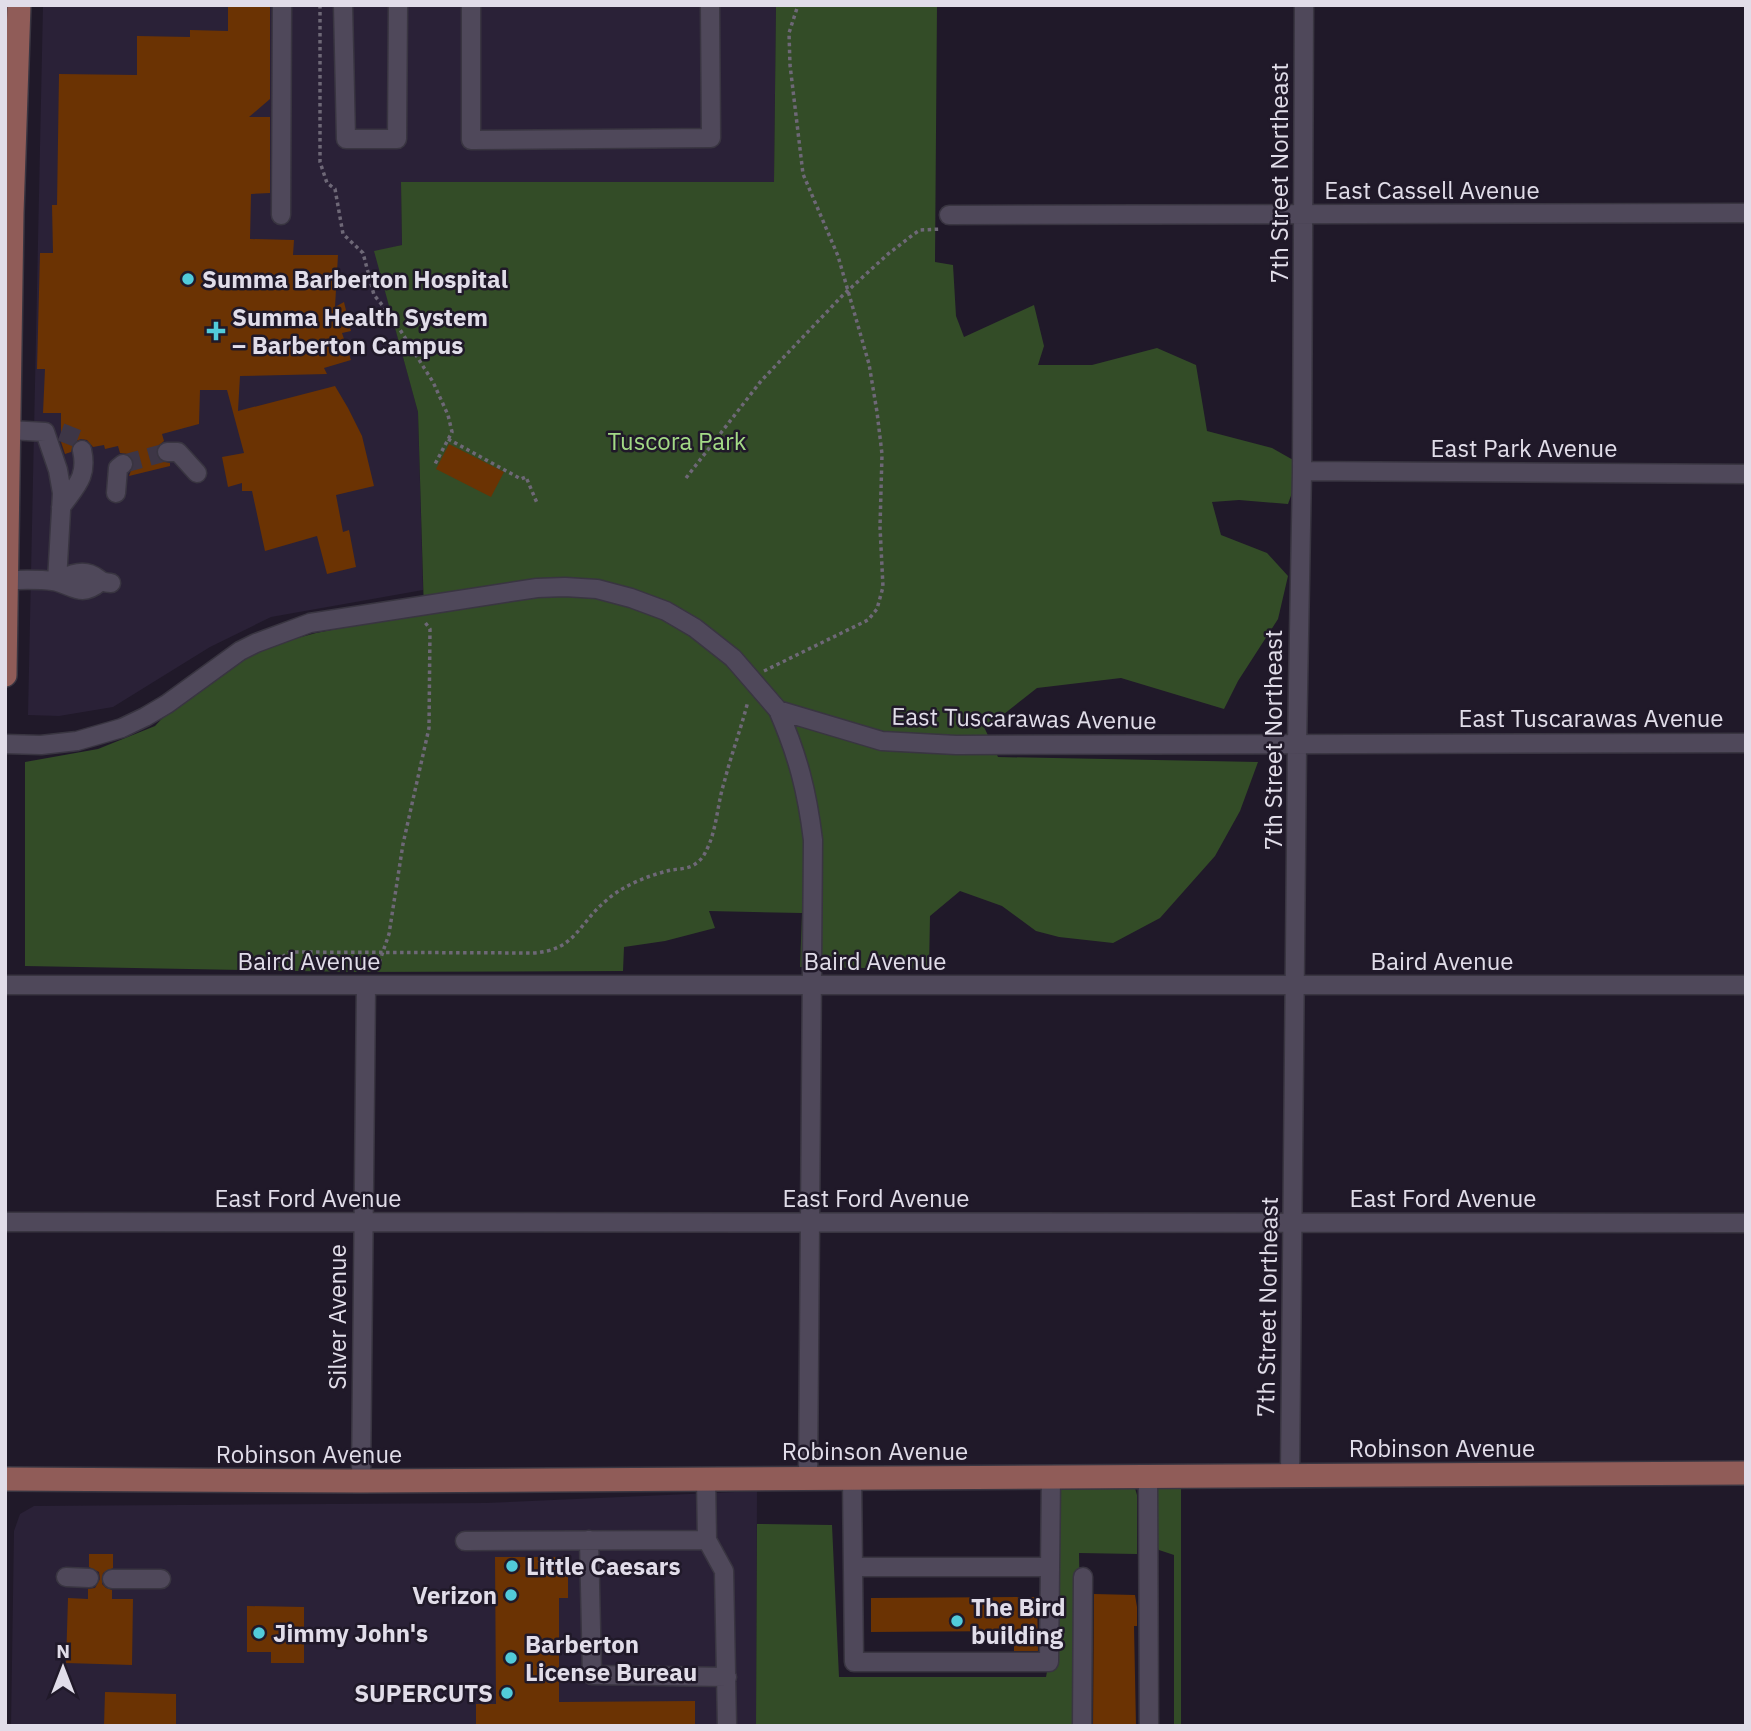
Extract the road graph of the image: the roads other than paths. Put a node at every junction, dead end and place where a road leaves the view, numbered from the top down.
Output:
1 (19, 5) edge
2 (282, 5) edge
3 (343, 5) edge
4 (398, 5) edge
5 (471, 5) edge
6 (710, 5) edge
7 (1304, 5) edge
8 (9, 213) edge
9 (1746, 213) edge
10 (1302, 214) junction
11 (281, 215) dead end
12 (948, 222) road end
13 (9, 430) junction
14 (82, 450) dead end
15 (167, 452) dead end
16 (123, 464) dead end
17 (1302, 471) junction
18 (197, 473) dead end
19 (7, 474) edge
20 (1746, 474) edge
21 (116, 493) dead end
22 (61, 507) junction
23 (7, 580) junction
24 (57, 582) junction
25 (106, 583) dead end
26 (5, 675) edge
27 (778, 710) junction
28 (1746, 743) edge
29 (5, 744) edge
30 (1297, 744) junction
31 (5, 985) edge
32 (370, 985) junction
33 (1746, 985) edge
34 (812, 986) junction
35 (1295, 986) junction
36 (5, 1222) edge
37 (1293, 1222) junction
38 (363, 1223) junction
39 (810, 1223) junction
40 (1746, 1223) edge
41 (1746, 1473) edge
42 (1148, 1475) junction
43 (1290, 1475) junction
44 (852, 1477) junction
45 (1051, 1477) junction
46 (706, 1478) junction
47 (807, 1478) junction
48 (5, 1479) edge
49 (361, 1481) junction
50 (707, 1540) junction
51 (464, 1541) dead end
52 (589, 1541) junction
53 (853, 1567) junction
54 (1050, 1567) junction
55 (66, 1577) dead end
56 (1083, 1577) dead end
57 (89, 1578) dead end
58 (113, 1578) dead end
59 (160, 1579) dead end
60 (727, 1677) junction
61 (727, 1726) edge
62 (1082, 1726) edge
63 (1149, 1726) edge

1 - 8 main road
2 - 11 street
3 - 4 street
5 - 6 street
7 - 10 street, 7th Street Northeast
8 - 13 main road
9 - 10 street, East Cassell Avenue
10 - 12 street, East Cassell Avenue
10 - 17 street, 7th Street Northeast
13 - 19 main road
13 - 22 street
14 - 22 street
15 - 18 street
16 - 21 street
17 - 20 street, East Park Avenue
17 - 30 street, 7th Street Northeast
19 - 23 main road
22 - 24 street
23 - 24 street
23 - 26 main road
24 - 25 street
27 - 29 street
27 - 30 street, East Tuscarawas Avenue
27 - 34 street
28 - 30 street, East Tuscarawas Avenue
30 - 35 street, 7th Street Northeast
31 - 32 street, Baird Avenue
32 - 34 street, Baird Avenue
32 - 38 street, Silver Avenue
33 - 35 street, Baird Avenue
34 - 35 street, Baird Avenue
34 - 39 street
35 - 37 street, 7th Street Northeast
36 - 38 street, East Ford Avenue
37 - 39 street, East Ford Avenue
37 - 40 street, East Ford Avenue
37 - 43 street, 7th Street Northeast
38 - 39 street, East Ford Avenue
38 - 49 street, Silver Avenue
39 - 47 street
41 - 43 main road, Robinson Avenue
42 - 43 main road, Robinson Avenue
42 - 45 main road, Robinson Avenue
42 - 63 street
44 - 45 main road, Robinson Avenue
44 - 47 main road, Robinson Avenue
44 - 53 street
45 - 54 street
46 - 47 main road, Robinson Avenue
46 - 49 main road, Robinson Avenue
46 - 50 street
48 - 49 main road, Robinson Avenue
50 - 52 street
50 - 60 street
51 - 52 street
52 - 60 street
53 - 54 street
53 - 54 street
55 - 57 street
56 - 62 street
58 - 59 street
60 - 61 street

